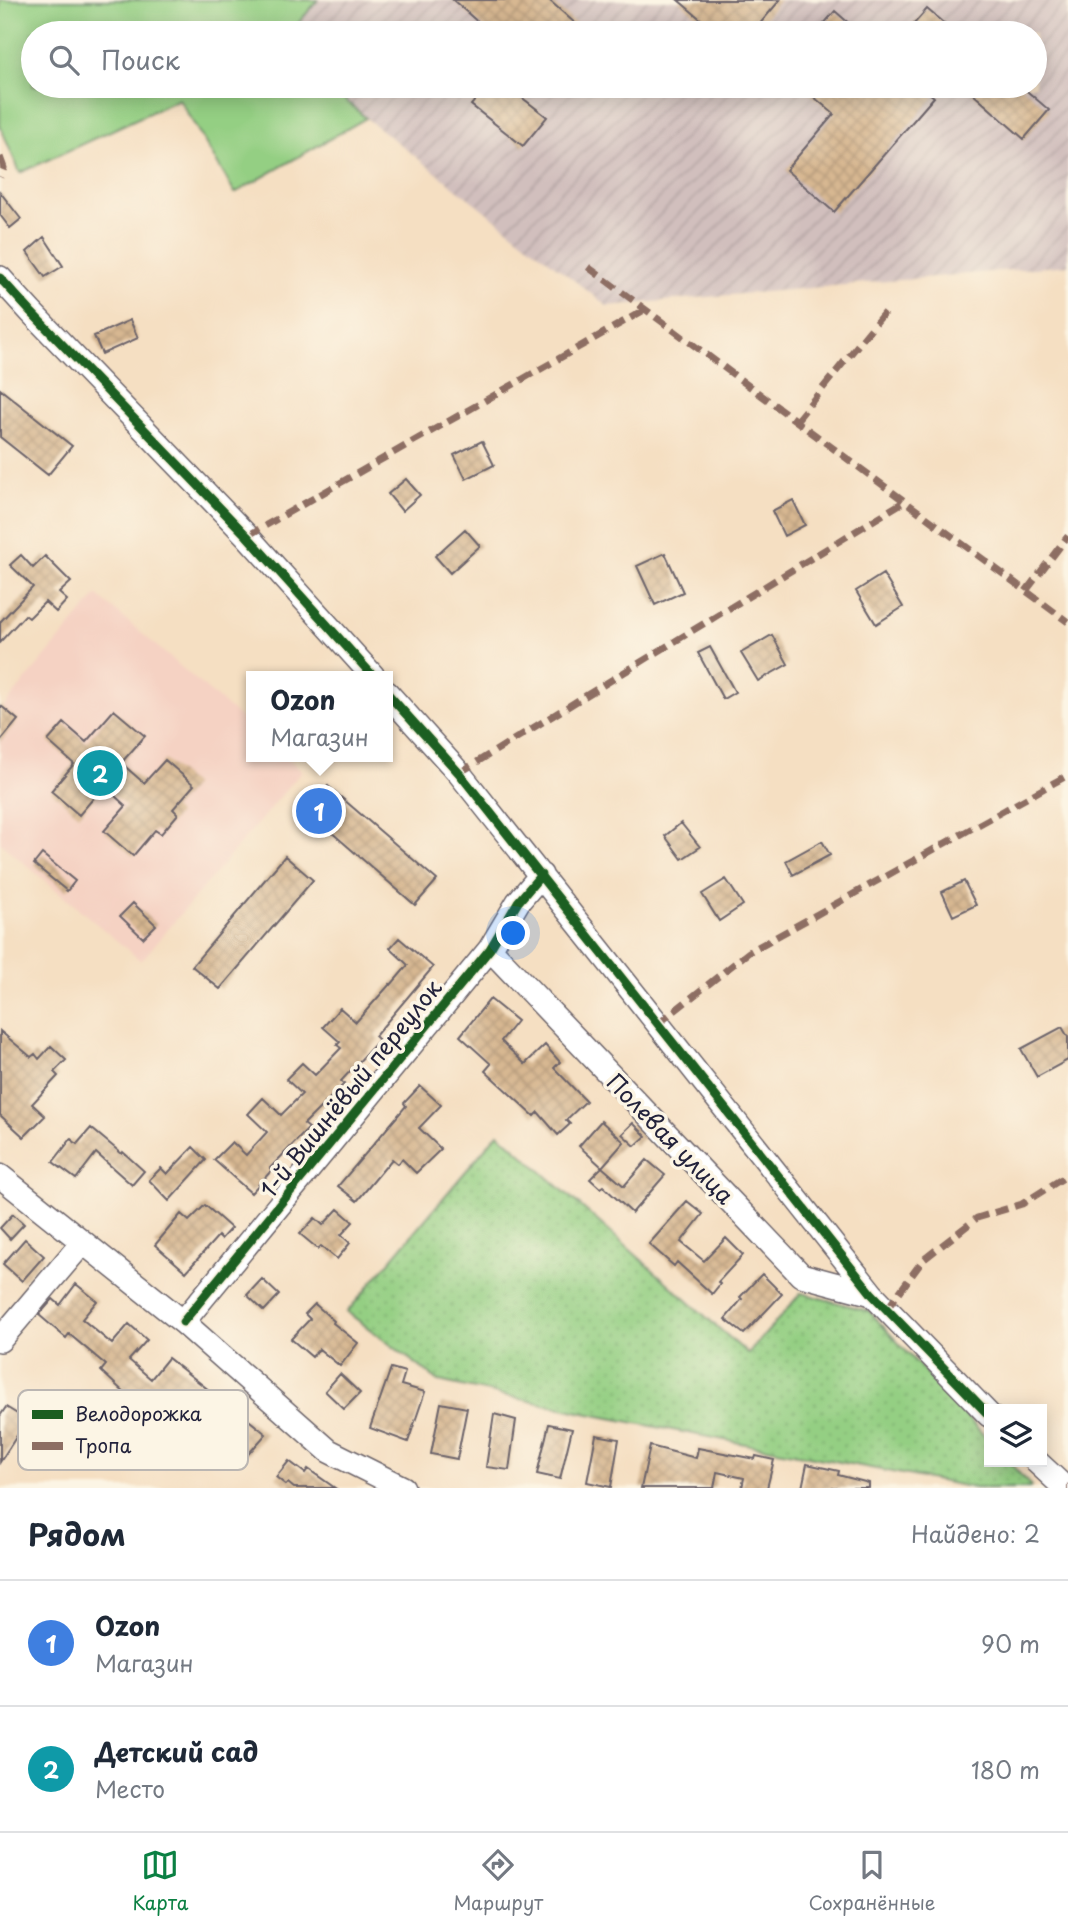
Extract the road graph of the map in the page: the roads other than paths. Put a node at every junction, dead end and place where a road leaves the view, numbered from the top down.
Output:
1 (4, 289) edge
2 (368, 671) edge
3 (393, 700) edge
4 (541, 875) junction
5 (490, 949) junction
6 (0, 1176) edge
7 (83, 1242) junction
8 (872, 1294) junction
9 (183, 1322) junction
10 (0, 1340) edge
11 (984, 1410) edge
12 (1042, 1467) edge
13 (403, 1488) edge
14 (1065, 1488) edge

1 - 2 street
3 - 4 street
4 - 5 street, 1-й Вишнёвый переулок
4 - 8 street
5 - 8 street, Полевая улица
5 - 9 street, 1-й Вишнёвый переулок
6 - 7 street
7 - 9 street
7 - 10 street
8 - 11 street
9 - 13 street
12 - 14 street

